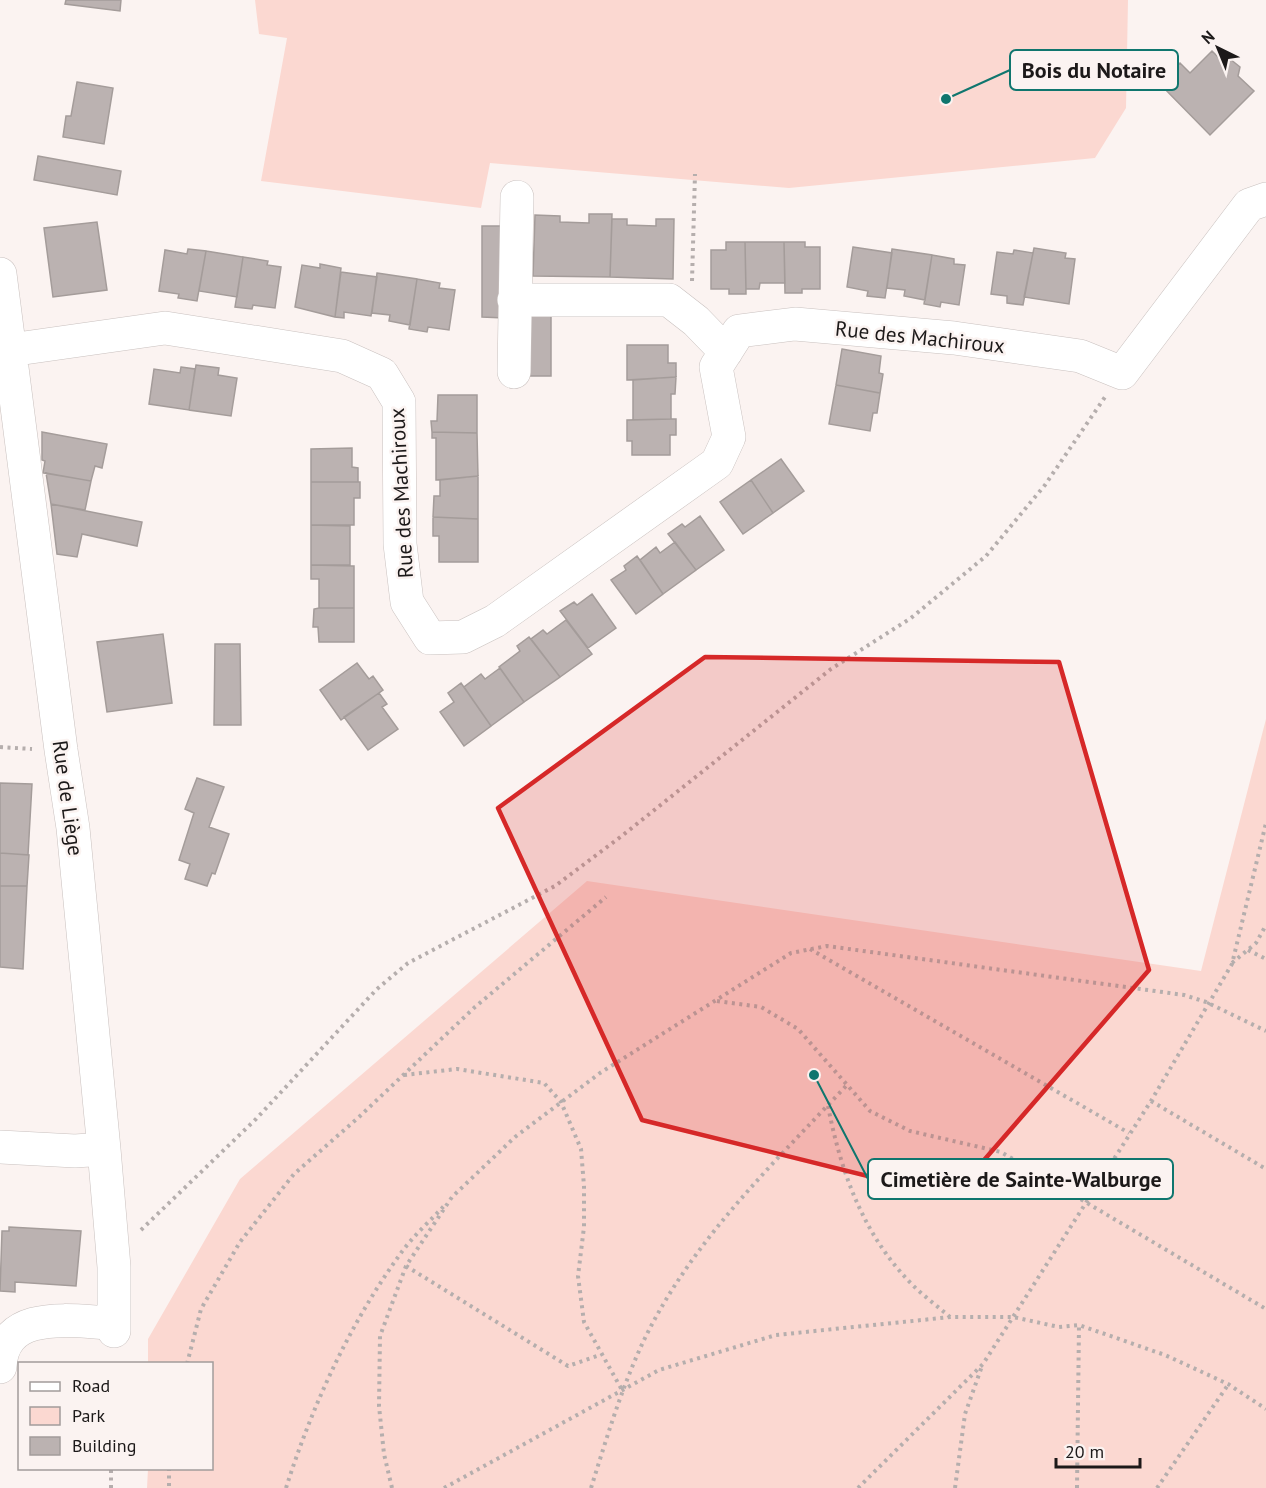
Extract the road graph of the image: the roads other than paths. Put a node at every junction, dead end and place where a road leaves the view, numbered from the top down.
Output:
1 (517, 197) dead end
2 (1266, 199) edge
3 (0, 274) edge
4 (514, 300) junction
5 (10, 350) junction
6 (726, 352) junction
7 (514, 372) dead end
8 (8, 409) edge
9 (0, 1147) edge
10 (104, 1149) junction
11 (0, 1367) edge

1 - 4 street
2 - 6 street, Rue des Machiroux
3 - 5 street, Rue de Liège
4 - 6 street
4 - 7 street
5 - 6 street, Rue des Machiroux
5 - 8 street, Rue de Liège
8 - 10 street, Rue de Liège
9 - 10 street
10 - 11 street, Rue de Liège

